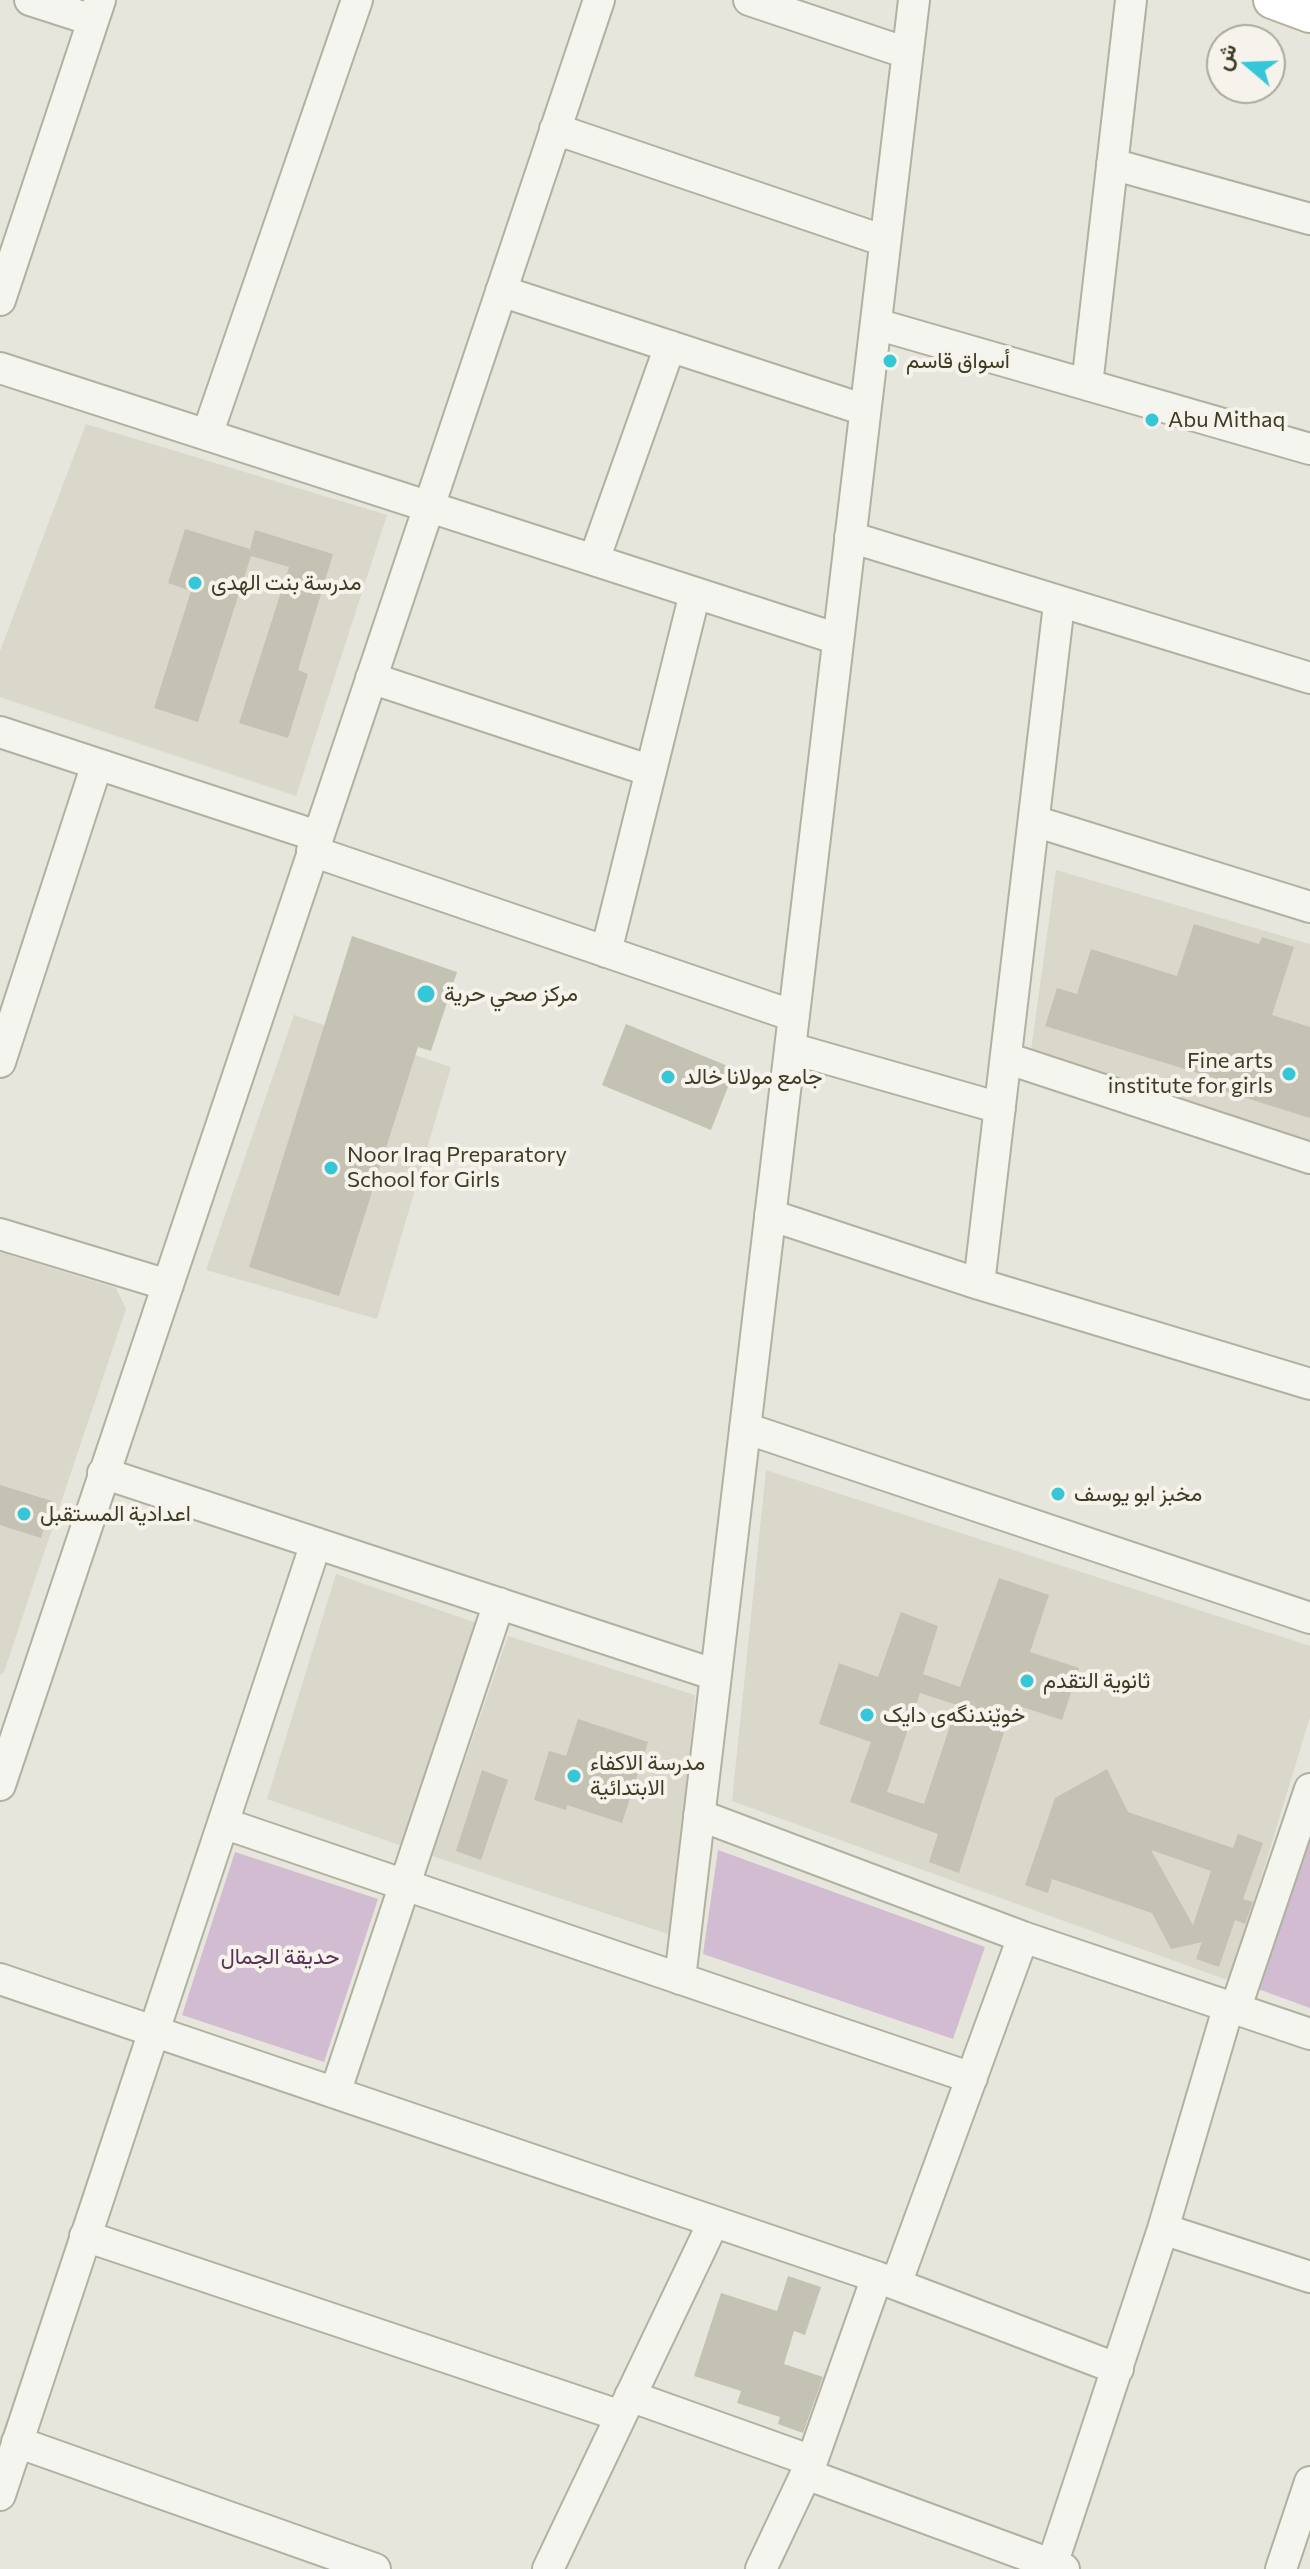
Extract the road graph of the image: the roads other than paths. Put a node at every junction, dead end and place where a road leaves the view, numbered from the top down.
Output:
1 (30, 0) edge
2 (357, 0) edge
3 (599, 0) edge
4 (749, 0) edge
5 (914, 0) edge
6 (1131, 0) edge
7 (1272, 0) edge
8 (96, 10) edge
9 (1310, 14) edge
10 (907, 53) junction
11 (555, 129) junction
12 (1112, 164) junction
13 (1310, 219) edge
14 (885, 241) junction
15 (501, 291) junction
16 (0, 300) edge
17 (876, 324) junction
18 (670, 346) junction
19 (0, 368) edge
20 (1087, 385) junction
21 (865, 410) junction
22 (207, 435) junction
23 (1310, 449) edge
24 (428, 507) junction
25 (850, 537) junction
26 (594, 560) junction
27 (695, 593) junction
28 (1059, 604) junction
29 (838, 639) junction
30 (371, 678) junction
31 (1310, 678) edge
32 (0, 732) edge
33 (97, 764) junction
34 (651, 771) junction
35 (1034, 821) junction
36 (314, 843) junction
37 (1310, 907) edge
38 (606, 952) junction
39 (794, 1016) junction
40 (790, 1048) junction
41 (1006, 1058) junction
42 (0, 1062) edge
43 (1000, 1108) junction
44 (1310, 1158) edge
45 (770, 1215) junction
46 (0, 1234) edge
47 (979, 1284) junction
48 (168, 1285) junction
49 (1310, 1384) edge
50 (745, 1428) junction
51 (103, 1473) junction
52 (316, 1543) junction
53 (499, 1603) junction
54 (1310, 1618) edge
55 (716, 1675) junction
56 (8, 1731) edge
57 (0, 1785) edge
58 (1310, 1789) edge
59 (699, 1815) junction
60 (223, 1823) junction
61 (404, 1885) junction
62 (1023, 1937) junction
63 (0, 1979) edge
64 (680, 1979) junction
65 (1232, 2006) junction
66 (154, 2029) junction
67 (1310, 2034) edge
68 (972, 2078) junction
69 (335, 2093) junction
70 (713, 2223) junction
71 (1163, 2229) junction
72 (85, 2236) junction
73 (1310, 2277) edge
74 (886, 2280) junction
75 (1118, 2369) junction
76 (626, 2406) junction
77 (17, 2442) junction
78 (809, 2468) junction
79 (1310, 2482) edge
80 (0, 2495) edge
81 (1040, 2565) edge
82 (375, 2569) edge
83 (548, 2569) edge
84 (761, 2569) edge
85 (1281, 2569) edge

1 - 8 street
2 - 22 street
3 - 11 street
4 - 10 street
5 - 10 street
6 - 12 street
7 - 9 main road
8 - 16 street
10 - 14 street
11 - 14 street
11 - 15 street
12 - 13 street
12 - 20 street
14 - 17 street
15 - 18 street
15 - 24 street
17 - 20 street
17 - 21 street
18 - 21 street
18 - 26 street
19 - 22 street
20 - 23 street
21 - 25 street
22 - 24 street
24 - 26 street
24 - 30 street
25 - 28 street
25 - 29 street
26 - 27 street
27 - 29 street
27 - 34 street
28 - 31 street
28 - 35 street
29 - 39 street
30 - 34 street
30 - 36 street
32 - 33 street
33 - 36 street
33 - 42 street
34 - 38 street
35 - 37 street
35 - 41 street
36 - 38 street
36 - 48 street
38 - 39 street
39 - 40 street
40 - 43 street
40 - 45 street
41 - 43 street
41 - 44 street
43 - 47 street
45 - 47 street
45 - 50 street
46 - 48 street
47 - 49 street
48 - 51 street
50 - 54 street
50 - 55 street
51 - 52 street
51 - 56 street
52 - 53 street
52 - 60 street
53 - 55 street
53 - 61 street
55 - 59 street
56 - 57 street
58 - 65 street
59 - 62 street
59 - 64 street
60 - 61 street
60 - 66 street
61 - 64 street
61 - 69 street
62 - 65 street
62 - 68 street
63 - 66 street
64 - 68 street
65 - 67 street
65 - 71 street
66 - 69 street
66 - 72 street
68 - 74 street
69 - 70 street
70 - 74 street
70 - 76 street
71 - 73 street
71 - 75 street
72 - 76 street
72 - 77 street
74 - 75 street
74 - 78 street
75 - 81 street
76 - 78 street
76 - 83 street
77 - 80 street
77 - 82 street
78 - 81 street
78 - 84 street
79 - 85 street

